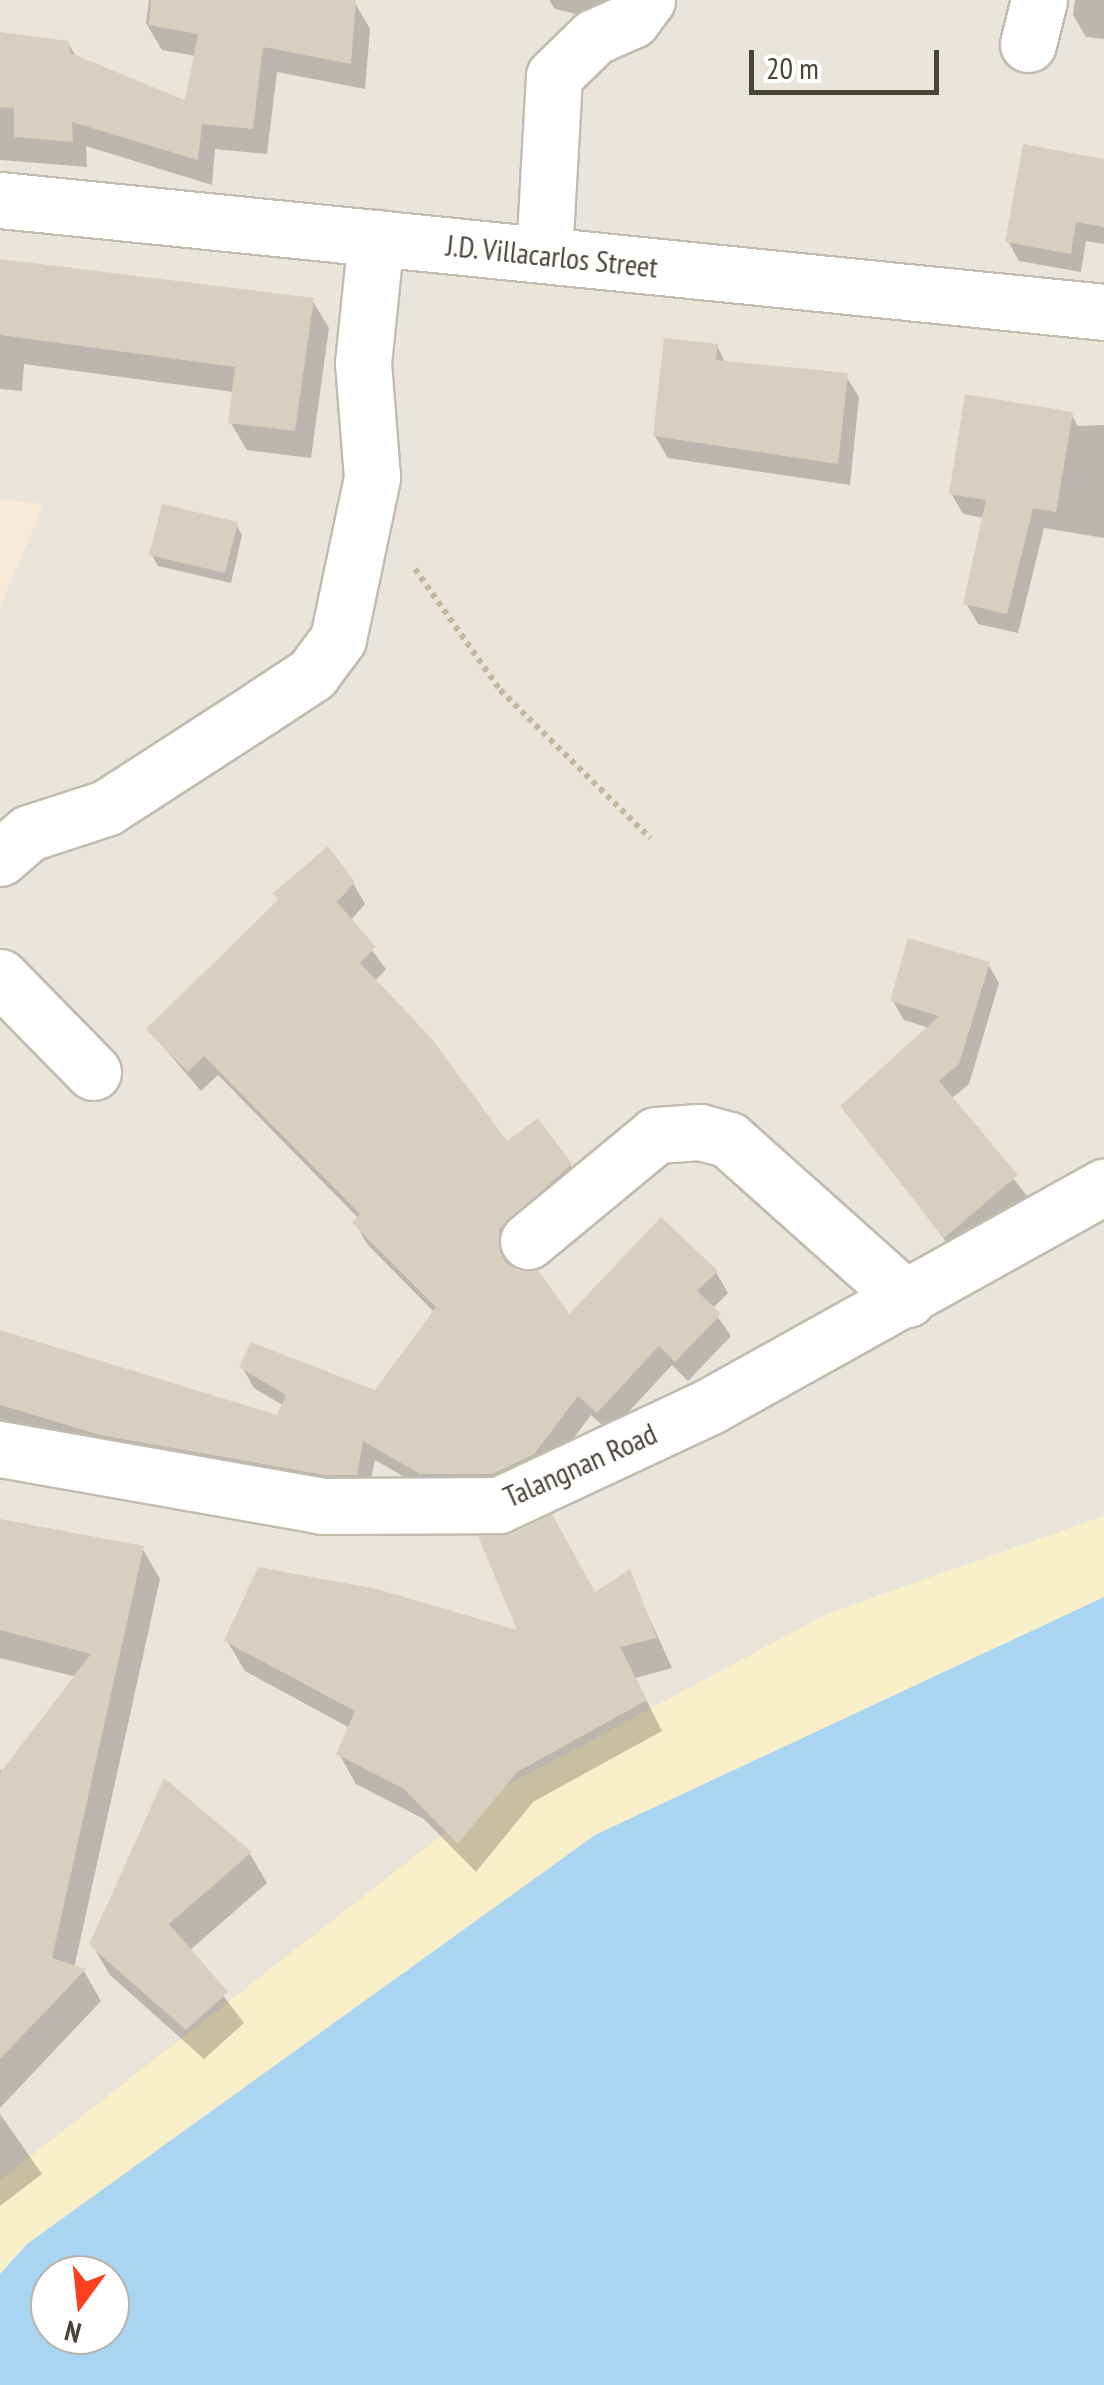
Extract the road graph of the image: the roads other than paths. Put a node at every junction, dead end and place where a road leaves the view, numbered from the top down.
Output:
1 (647, 0) edge
2 (0, 200) edge
3 (376, 238) junction
4 (544, 255) junction
5 (1104, 312) edge
6 (0, 858) edge
7 (0, 977) edge
8 (92, 1072) dead end
9 (1104, 1187) edge
10 (528, 1241) dead end
11 (907, 1299) junction
12 (0, 1448) edge

1 - 4 street
2 - 3 street, J.D. Villacarlos Street
3 - 4 street, J.D. Villacarlos Street
3 - 6 street
4 - 5 street, J.D. Villacarlos Street
7 - 8 street
9 - 11 street, Talangnan Road
10 - 11 street
11 - 12 street, Talangnan Road

